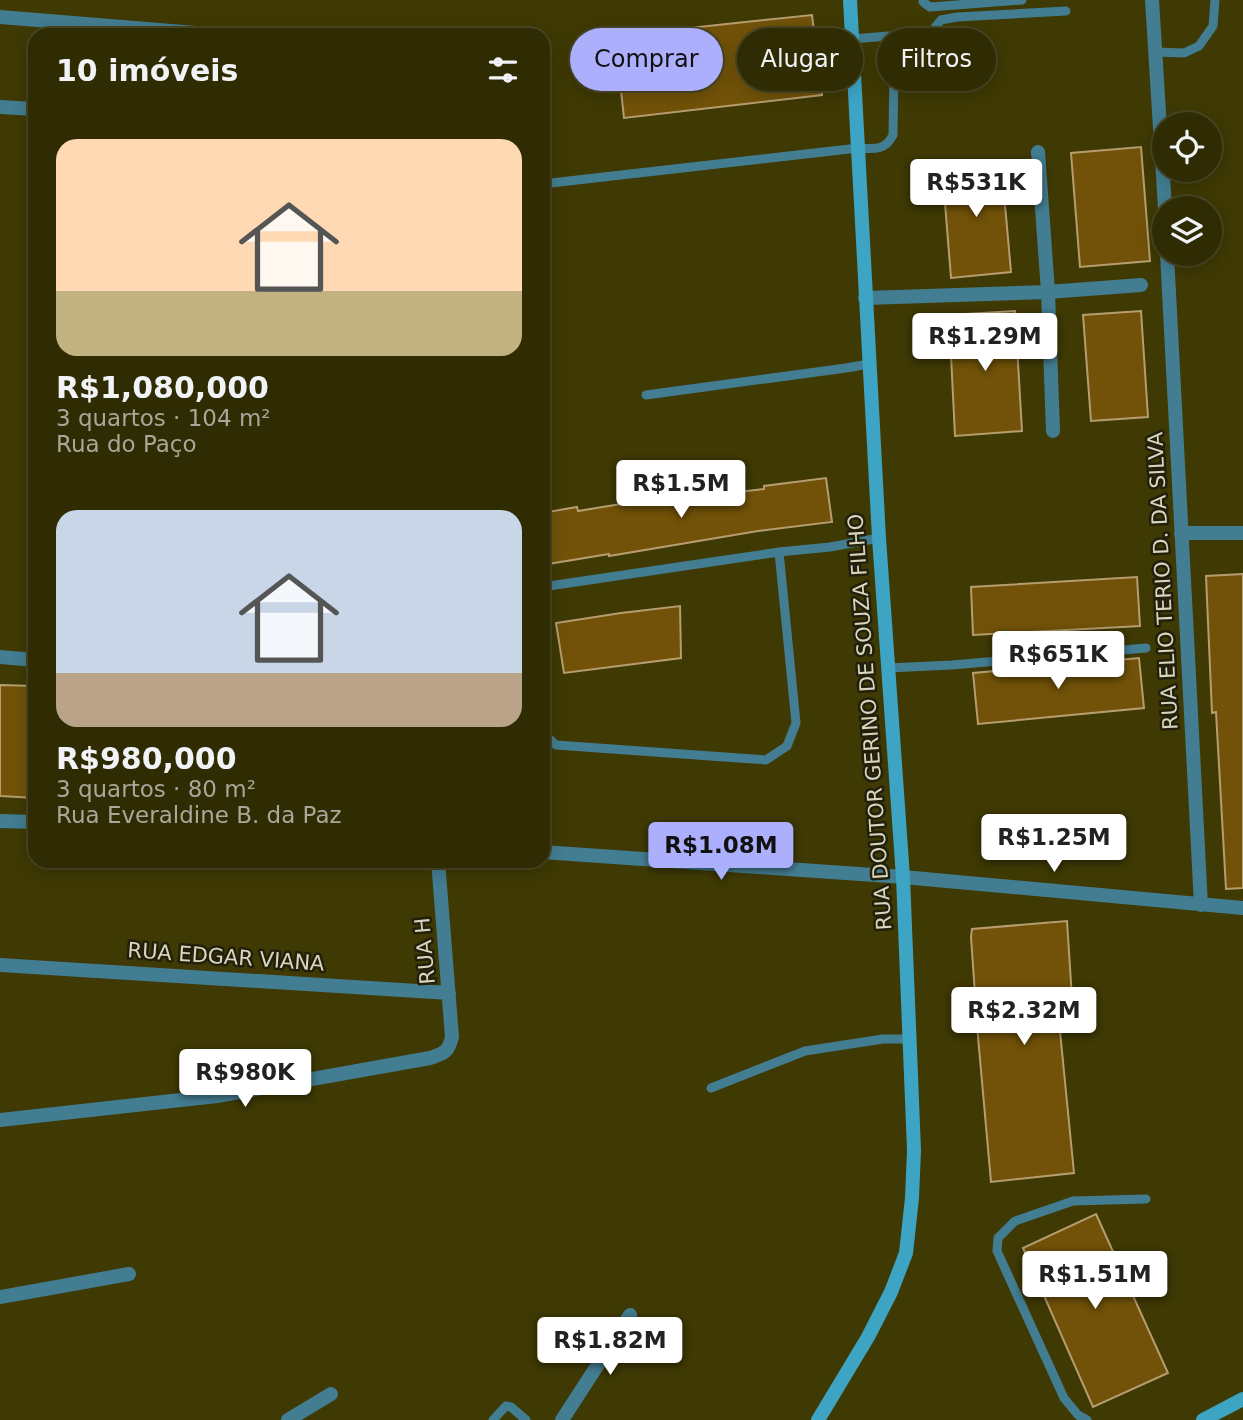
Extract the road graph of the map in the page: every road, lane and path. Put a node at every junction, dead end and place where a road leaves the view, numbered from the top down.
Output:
1 (850, 0) edge
2 (923, 0) edge
3 (1022, 0) edge
4 (1152, 0) edge
5 (1215, 0) edge
6 (1066, 11) dead end
7 (0, 18) edge
8 (129, 28) edge
9 (851, 28) edge
10 (863, 38) edge
11 (1156, 52) junction
12 (855, 91) edge
13 (894, 91) edge
14 (0, 107) edge
15 (28, 109) edge
16 (858, 148) junction
17 (1038, 152) dead end
18 (550, 183) edge
19 (1164, 196) edge
20 (1168, 266) edge
21 (1141, 285) dead end
22 (1048, 292) junction
23 (865, 298) junction
24 (869, 364) junction
25 (646, 395) dead end
26 (1053, 431) dead end
27 (1181, 533) junction
28 (1243, 533) edge
29 (879, 538) junction
30 (779, 552) junction
31 (550, 586) edge
32 (1146, 648) dead end
33 (0, 656) edge
34 (28, 659) edge
35 (888, 668) junction
36 (550, 739) edge
37 (0, 821) edge
38 (28, 822) edge
39 (550, 853) edge
40 (439, 868) edge
41 (903, 877) junction
42 (1201, 905) junction
43 (1243, 908) edge
44 (0, 965) edge
45 (449, 993) junction
46 (909, 1040) junction
47 (711, 1088) dead end
48 (0, 1120) edge
49 (1146, 1199) dead end
50 (129, 1274) dead end
51 (0, 1297) edge
52 (630, 1315) dead end
53 (331, 1394) dead end
54 (1243, 1399) edge
55 (288, 1420) edge
56 (493, 1420) edge
57 (526, 1420) edge
58 (562, 1420) edge
59 (818, 1420) edge
60 (1087, 1420) edge
61 (1203, 1420) edge

1 - 9 main road, RUA DOUTOR GERINO DE SOUZA FILHO
2 - 3 lane
4 - 11 street
5 - 11 lane
6 - 10 lane
7 - 8 street
11 - 19 street
12 - 16 main road, RUA DOUTOR GERINO DE SOUZA FILHO
13 - 16 lane
14 - 15 street
16 - 18 lane
16 - 23 main road, RUA DOUTOR GERINO DE SOUZA FILHO
17 - 22 street
20 - 27 street, RUA ELIO TERIO D. DA SILVA
21 - 22 street
22 - 23 street
22 - 26 street
23 - 24 main road, RUA DOUTOR GERINO DE SOUZA FILHO
24 - 25 lane
24 - 29 main road, RUA DOUTOR GERINO DE SOUZA FILHO
27 - 28 street
27 - 42 street, RUA ELIO TERIO D. DA SILVA
29 - 30 lane
29 - 35 main road, RUA DOUTOR GERINO DE SOUZA FILHO
30 - 31 lane
30 - 36 lane
32 - 35 lane
33 - 34 street
35 - 41 main road, RUA DOUTOR GERINO DE SOUZA FILHO
37 - 38 street
39 - 41 street
40 - 45 street, RUA H
41 - 42 street
41 - 46 main road, RUA DOUTOR GERINO DE SOUZA FILHO
42 - 43 street
44 - 45 street, RUA EDGAR VIANA
45 - 48 street, RUA H
46 - 47 lane
46 - 59 main road, RUA DOUTOR GERINO DE SOUZA FILHO
49 - 60 lane
50 - 51 street
52 - 58 street
53 - 55 street
54 - 61 main road
56 - 57 lane

